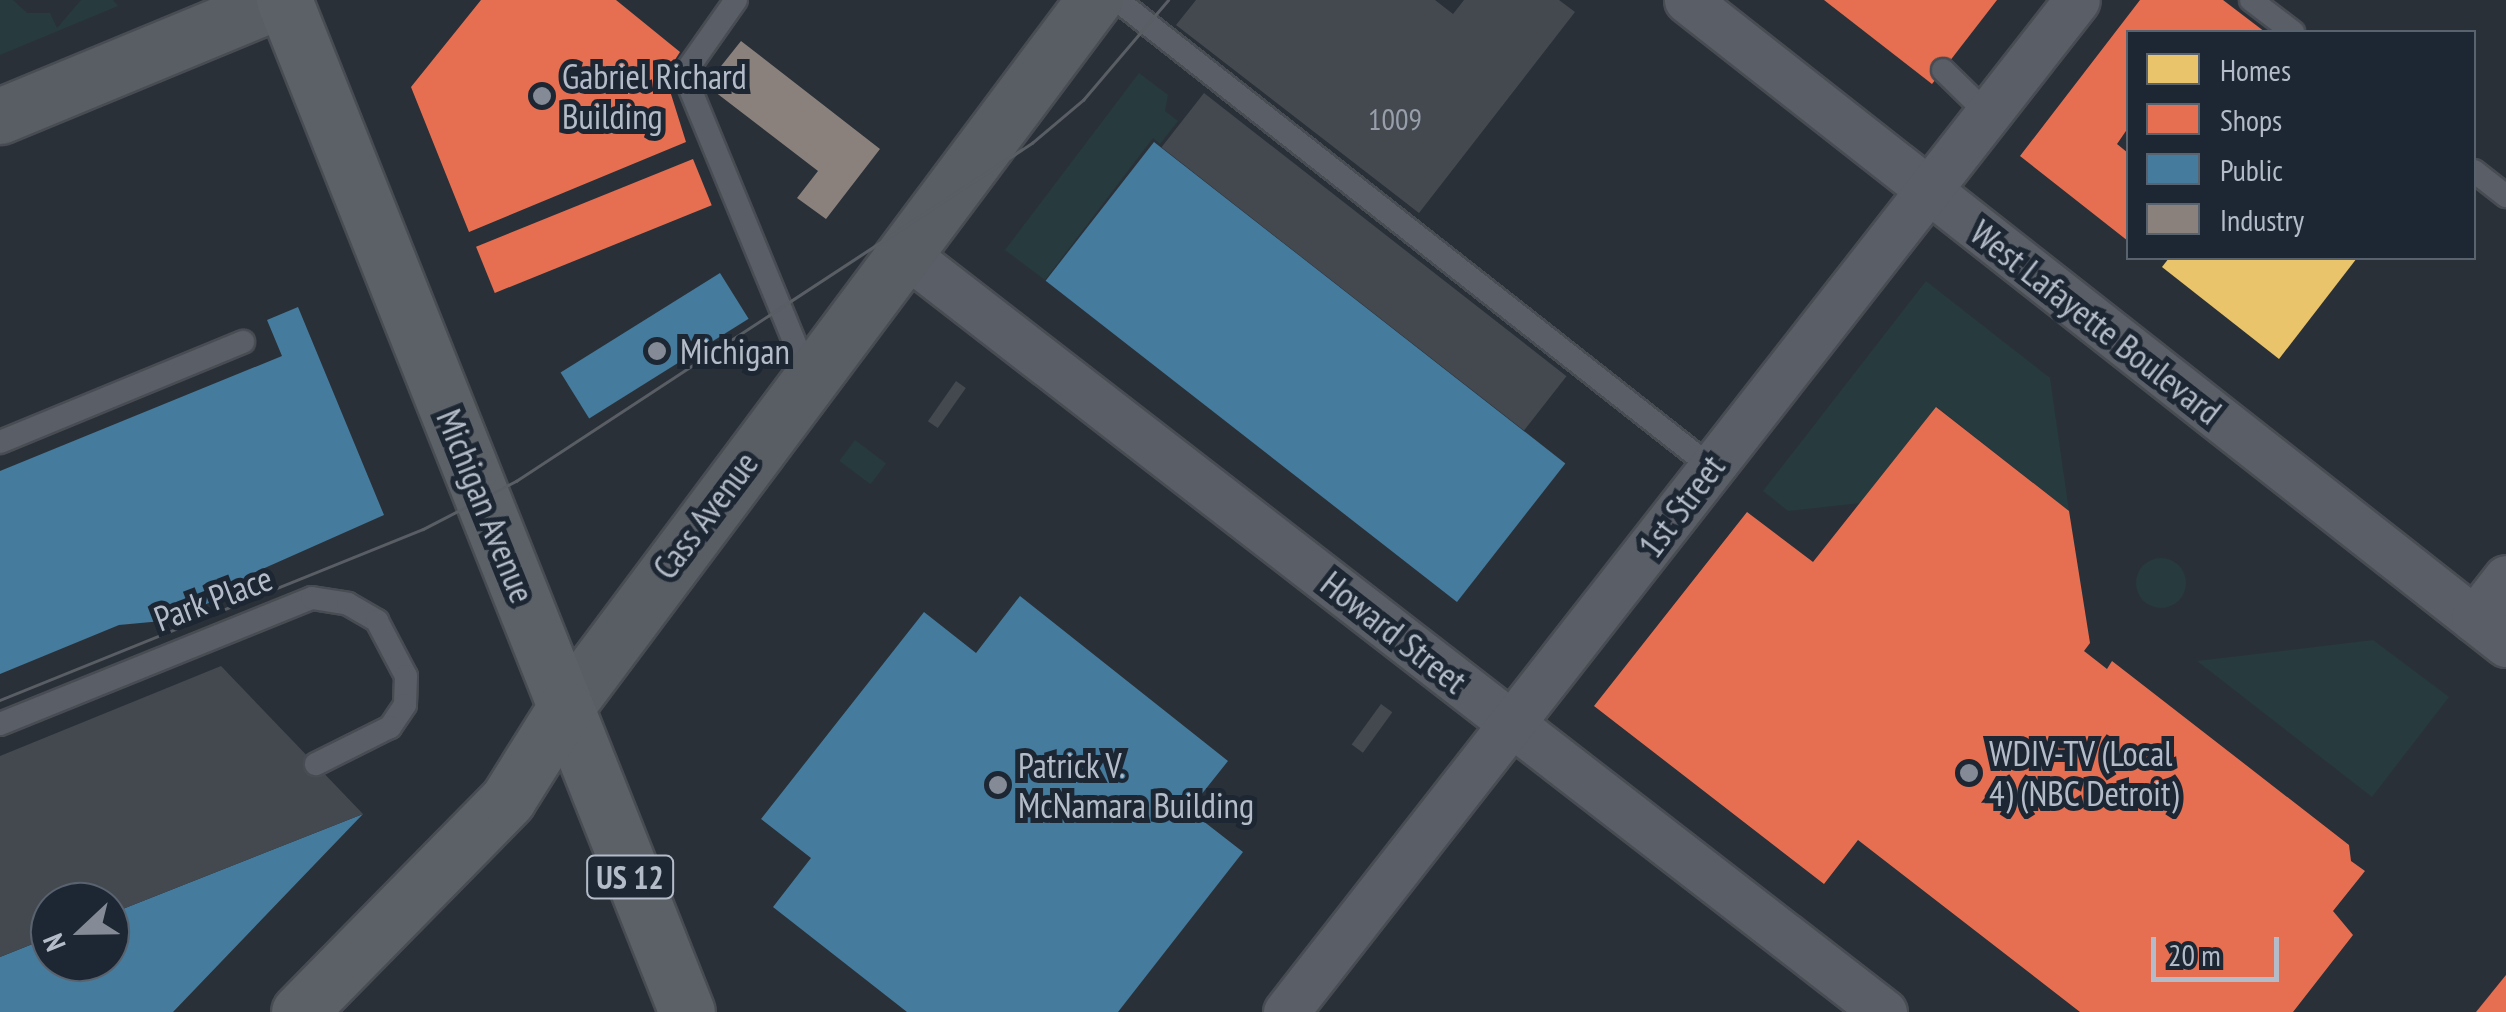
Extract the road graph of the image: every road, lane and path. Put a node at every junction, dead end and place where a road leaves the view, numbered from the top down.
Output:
1 (282, 0) edge
2 (736, 0) edge
3 (1094, 0) edge
4 (1117, 0) edge
5 (1687, 0) edge
6 (2076, 0) edge
7 (2251, 0) edge
8 (2290, 30) edge
9 (1943, 70) dead end
10 (1988, 114) junction
11 (0, 116) edge
12 (2476, 173) edge
13 (1930, 191) junction
14 (2506, 196) edge
15 (903, 252) junction
16 (243, 342) dead end
17 (809, 378) junction
18 (0, 442) edge
19 (1711, 467) junction
20 (2506, 578) edge
21 (2490, 632) edge
22 (565, 708) junction
23 (0, 724) edge
24 (1514, 725) junction
25 (316, 764) dead end
26 (299, 1012) edge
27 (687, 1012) edge
28 (1286, 1012) edge
29 (1884, 1012) edge

1 - 11 main road
1 - 22 main road, Michigan Avenue
2 - 17 lane
3 - 15 main road, Cass Avenue
4 - 19 lane
5 - 13 street, West Lafayette Boulevard
6 - 10 street, 1st Street
7 - 8 lane
9 - 10 lane
10 - 13 street, 1st Street
12 - 14 lane
13 - 19 street, 1st Street
13 - 21 street, West Lafayette Boulevard
15 - 17 main road, Cass Avenue
15 - 24 street, Howard Street
16 - 18 lane
17 - 22 main road, Cass Avenue
19 - 24 street, 1st Street
20 - 21 street
22 - 26 main road, Cass Avenue
22 - 27 main road, Michigan Avenue / US 12
23 - 25 lane, Park Place
24 - 28 street, 1st Street
24 - 29 street, Howard Street

